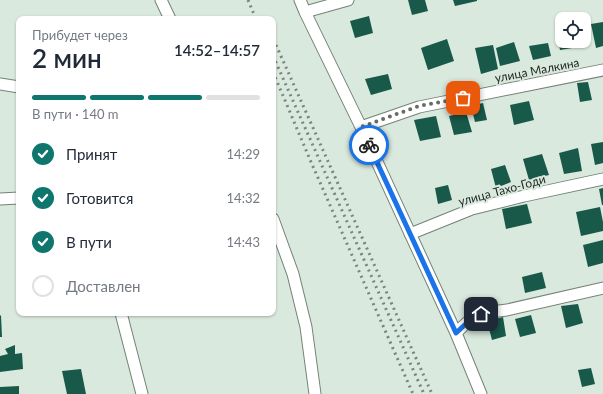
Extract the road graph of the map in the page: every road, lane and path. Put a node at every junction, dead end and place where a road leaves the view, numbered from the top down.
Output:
1 (161, 0) edge
2 (300, 0) edge
3 (348, 0) edge
4 (305, 12) junction
5 (169, 16) edge
6 (603, 70) edge
7 (0, 84) edge
8 (16, 87) edge
9 (361, 127) junction
10 (603, 179) edge
11 (16, 198) edge
12 (0, 199) edge
13 (276, 227) edge
14 (410, 234) junction
15 (603, 288) edge
16 (121, 316) edge
17 (456, 333) junction
18 (142, 394) edge
19 (315, 394) edge
20 (481, 394) edge

1 - 5 street
2 - 4 street
3 - 4 street
4 - 9 street
6 - 9 street, улица Малкина
7 - 8 street
9 - 14 street
10 - 14 street, улица Тахо-Годи
11 - 12 street
13 - 19 street
14 - 17 street
15 - 17 street
16 - 18 street
17 - 20 street

